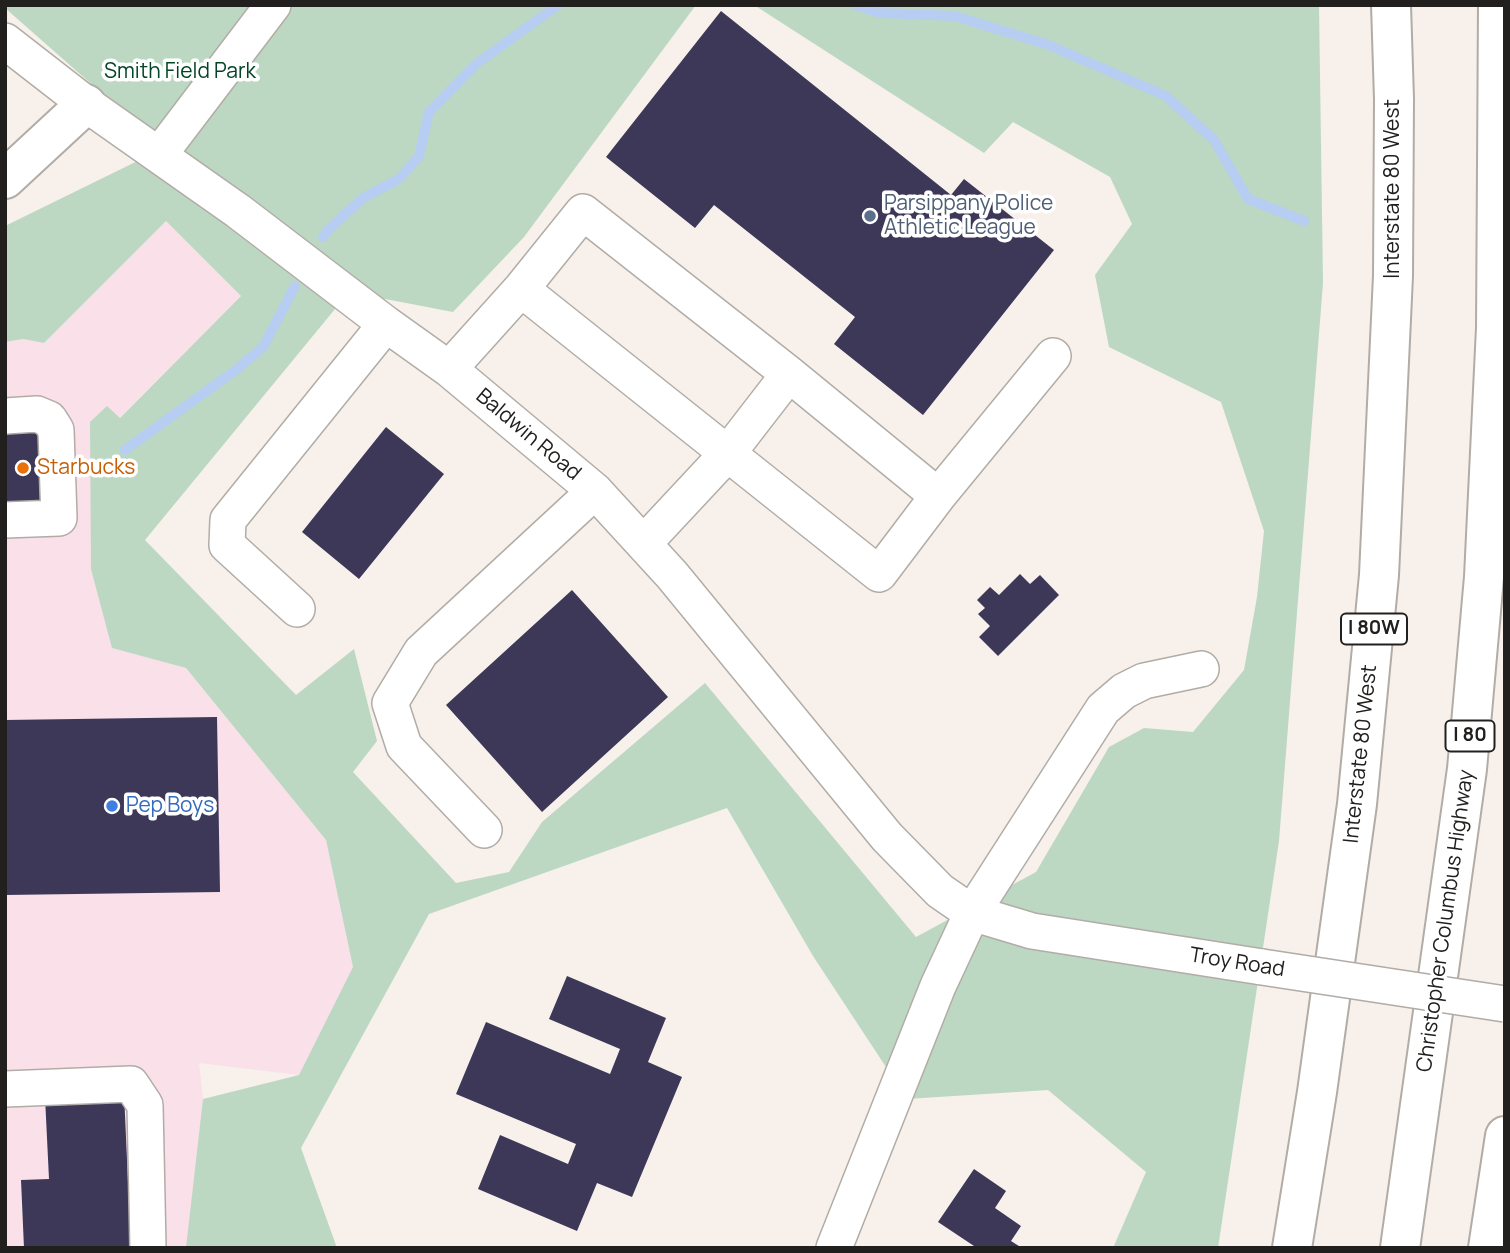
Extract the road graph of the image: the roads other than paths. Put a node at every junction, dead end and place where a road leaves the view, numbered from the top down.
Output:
1 (273, 5) edge
2 (1391, 5) edge
3 (1498, 5) edge
4 (5, 41) edge
5 (86, 104) junction
6 (159, 155) junction
7 (5, 179) edge
8 (521, 289) junction
9 (386, 324) junction
10 (1053, 356) dead end
11 (449, 369) junction
12 (789, 374) junction
13 (5, 416) edge
14 (728, 453) junction
15 (595, 491) junction
16 (939, 496) junction
17 (5, 520) edge
18 (644, 543) junction
19 (297, 609) dead end
20 (1201, 669) dead end
21 (484, 830) dead end
22 (972, 913) junction
23 (1505, 1004) edge
24 (5, 1089) edge
25 (1505, 1136) edge
26 (148, 1248) edge
27 (834, 1248) edge
28 (1292, 1248) edge
29 (1400, 1248) edge
30 (1488, 1248) edge

1 - 6 street
2 - 28 highway, Interstate 80 West / I 80W
3 - 29 highway, Christopher Columbus Highway / I 80
4 - 5 street, Baldwin Road
5 - 6 street, Baldwin Road
5 - 7 highway
6 - 9 street, Baldwin Road
8 - 11 street
8 - 12 street
8 - 14 street
9 - 11 street, Baldwin Road
9 - 19 street
10 - 16 street
11 - 15 street, Baldwin Road
12 - 14 street
12 - 16 street
13 - 17 street
14 - 16 street
14 - 18 street
15 - 18 street, Baldwin Road
15 - 21 street
18 - 22 street, Baldwin Road
20 - 22 street
22 - 23 street, Troy Road, bridge
22 - 27 street
24 - 26 street
25 - 30 highway

